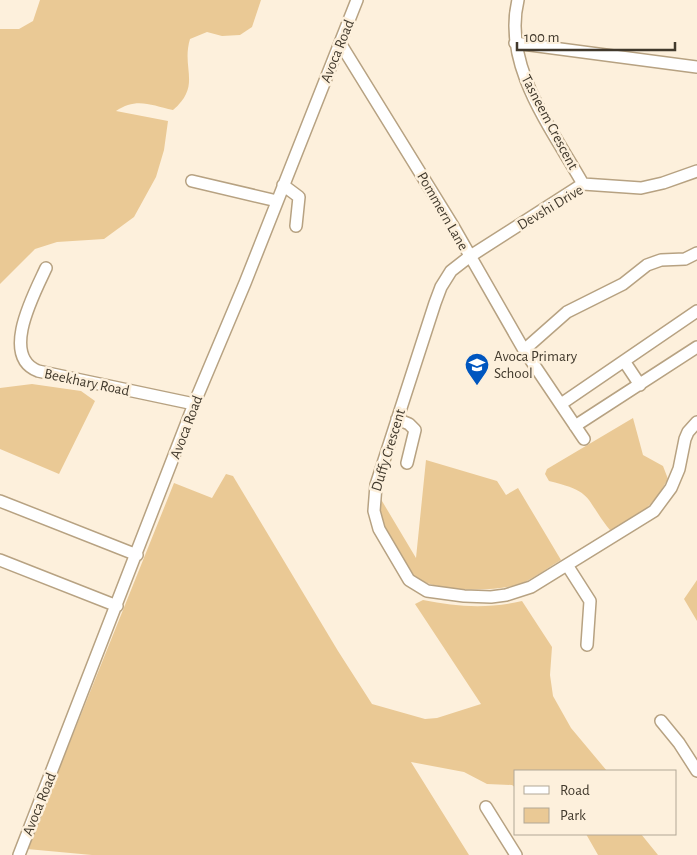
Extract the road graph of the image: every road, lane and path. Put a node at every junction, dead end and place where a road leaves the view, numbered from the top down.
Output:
1 (358, 0) edge
2 (518, 0) edge
3 (340, 43) junction
4 (515, 43) junction
5 (697, 67) edge
6 (697, 171) edge
7 (192, 181) dead end
8 (583, 184) junction
9 (283, 185) junction
10 (277, 201) junction
11 (296, 226) dead end
12 (697, 253) edge
13 (469, 257) junction
14 (46, 268) dead end
15 (697, 312) edge
16 (697, 347) edge
17 (524, 350) junction
18 (624, 361) junction
19 (640, 385) junction
20 (194, 404) junction
21 (561, 404) junction
22 (397, 419) junction
23 (697, 422) edge
24 (575, 426) junction
25 (584, 439) dead end
26 (407, 463) dead end
27 (0, 501) edge
28 (137, 555) junction
29 (0, 560) edge
30 (566, 565) junction
31 (117, 606) junction
32 (587, 645) dead end
33 (661, 722) dead end
34 (697, 771) edge
35 (486, 807) dead end
36 (19, 855) edge
37 (516, 855) edge

1 - 3 street, Avoca Road
2 - 4 street, Tasneem Crescent
3 - 9 street, Avoca Road
3 - 13 street, Pommern Lane
4 - 5 street
4 - 8 street, Tasneem Crescent
6 - 8 street, Devshi Drive
7 - 10 street
8 - 13 street, Devshi Drive
9 - 10 street, Avoca Road
9 - 11 street
10 - 20 street, Avoca Road
12 - 17 street
13 - 17 street, Pommern Lane
13 - 22 street, Duffy Crescent
14 - 20 street, Beekhary Road
15 - 18 street
16 - 19 street
17 - 21 street, Pommern Lane
18 - 19 street
18 - 21 street
19 - 24 street
20 - 28 street, Avoca Road
21 - 24 street, Pommern Lane
22 - 26 street
22 - 30 street, Duffy Crescent
23 - 30 street, Duffy Crescent
24 - 25 street, Pommern Lane
27 - 28 street
28 - 31 street, Avoca Road
29 - 31 street
30 - 32 street
31 - 36 street, Avoca Road
33 - 34 street
35 - 37 street

